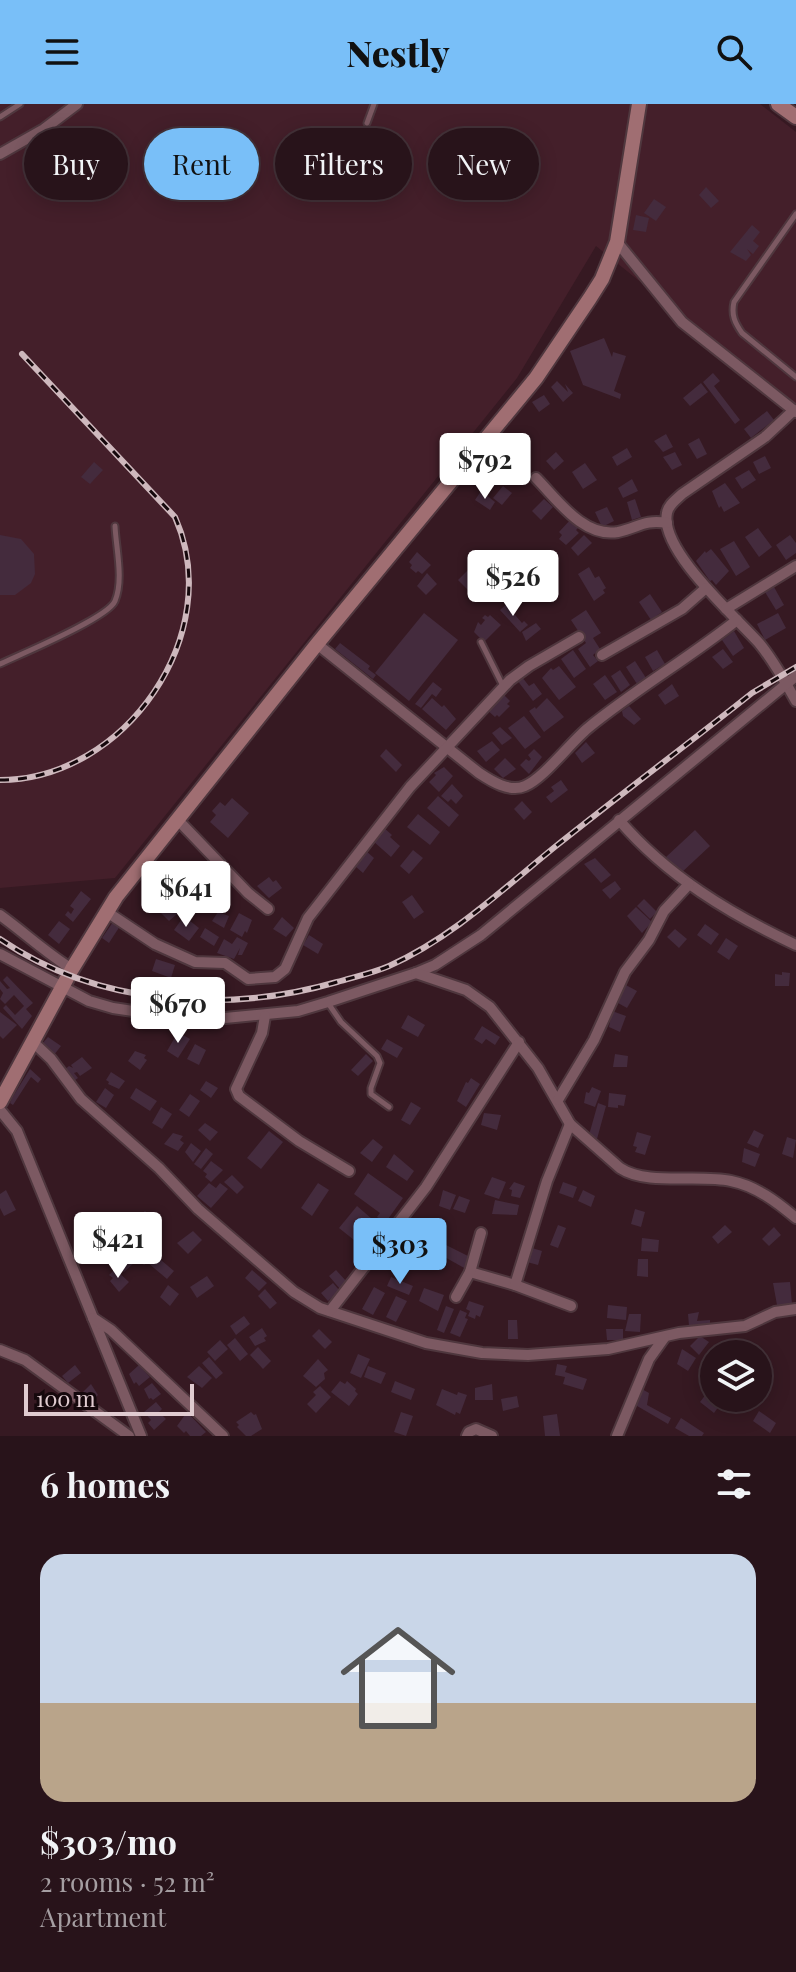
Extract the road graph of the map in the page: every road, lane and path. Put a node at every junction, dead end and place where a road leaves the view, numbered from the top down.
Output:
1 (20, 104) edge
2 (77, 104) edge
3 (374, 104) edge
4 (639, 104) edge
5 (778, 104) edge
6 (0, 117) edge
7 (796, 117) edge
8 (367, 123) dead end
9 (0, 154) edge
10 (796, 214) edge
11 (617, 242) junction
12 (796, 377) edge
13 (795, 411) edge
14 (536, 478) dead end
15 (667, 523) junction
16 (115, 526) dead end
17 (796, 566) edge
18 (706, 588) junction
19 (726, 609) junction
20 (737, 620) junction
21 (579, 637) dead end
22 (481, 642) dead end
23 (317, 644) junction
24 (602, 655) dead end
25 (0, 664) edge
26 (796, 676) edge
27 (786, 683) junction
28 (503, 686) junction
29 (796, 701) edge
30 (446, 747) junction
31 (177, 819) junction
32 (619, 820) junction
33 (689, 884) junction
34 (268, 909) dead end
35 (107, 912) junction
36 (0, 915) edge
37 (796, 945) edge
38 (0, 954) edge
39 (72, 969) junction
40 (416, 973) junction
41 (63, 987) junction
42 (328, 1002) junction
43 (265, 1016) junction
44 (519, 1042) junction
45 (34, 1043) junction
46 (558, 1100) junction
47 (0, 1102) edge
48 (389, 1107) dead end
49 (0, 1110) edge
50 (570, 1124) junction
51 (349, 1171) dead end
52 (796, 1218) edge
53 (481, 1233) dead end
54 (470, 1272) junction
55 (515, 1285) junction
56 (456, 1297) dead end
57 (571, 1306) dead end
58 (796, 1309) edge
59 (330, 1311) junction
60 (91, 1317) junction
61 (664, 1338) junction
62 (0, 1350) edge
63 (219, 1435) edge
64 (129, 1436) edge
65 (141, 1436) edge
66 (467, 1436) edge
67 (492, 1436) edge
68 (617, 1436) edge

1 - 6 lane
2 - 9 street
3 - 8 lane
4 - 11 street
5 - 7 street
10 - 12 lane
11 - 13 street
11 - 23 street
13 - 15 street
14 - 15 street
15 - 18 street
16 - 25 lane
17 - 19 street
18 - 19 street
18 - 24 street
19 - 20 street
20 - 27 street
20 - 30 street
21 - 28 street
22 - 28 lane
23 - 30 street
23 - 31 street
26 - 27 street
27 - 29 street
27 - 32 street
28 - 30 street
30 - 35 street
31 - 34 street
31 - 35 street
32 - 33 street
32 - 40 street
33 - 37 street
33 - 46 street
35 - 39 street
36 - 39 street
38 - 41 street
39 - 41 street
40 - 42 street
40 - 44 street
41 - 43 street
41 - 45 street
42 - 43 street
42 - 48 lane
43 - 51 street
44 - 46 street
44 - 59 street
45 - 47 street
45 - 59 street
46 - 50 street
49 - 60 street
50 - 52 street
50 - 55 street
53 - 54 street
54 - 55 street
54 - 56 street
55 - 57 street
58 - 61 street
59 - 61 street
60 - 63 street
60 - 65 street
61 - 68 street
62 - 64 street
66 - 67 street

